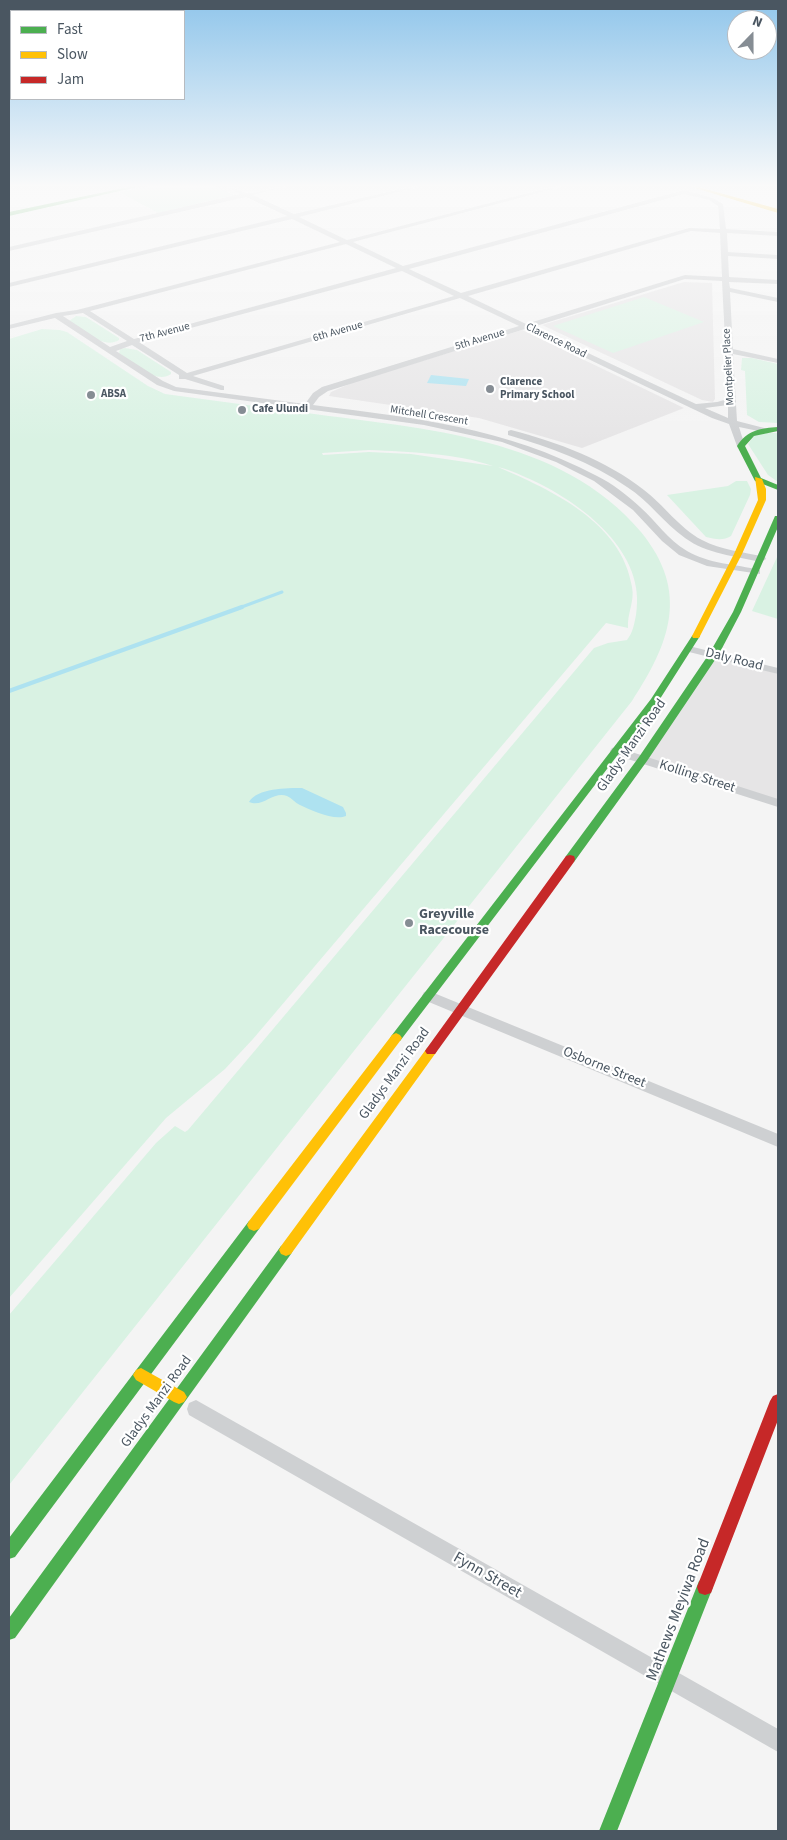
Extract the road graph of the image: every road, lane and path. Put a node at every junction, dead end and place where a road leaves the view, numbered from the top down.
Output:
1 (63, 272) edge
2 (230, 272) edge
3 (390, 272) edge
4 (407, 272) edge
5 (543, 272) edge
6 (699, 272) edge
7 (720, 272) edge
8 (685, 277) junction
9 (725, 279) junction
10 (778, 282) edge
11 (9, 285) edge
12 (726, 289) junction
13 (460, 296) junction
14 (778, 300) edge
15 (80, 311) junction
16 (57, 321) junction
17 (524, 326) junction
18 (9, 327) edge
19 (25, 330) junction
20 (9, 334) edge
21 (132, 342) junction
22 (110, 350) junction
23 (728, 350) junction
24 (778, 361) edge
25 (186, 376) junction
26 (160, 383) junction
27 (731, 401) junction
28 (310, 403) junction
29 (694, 406) junction
30 (733, 423) junction
31 (773, 429) edge
32 (741, 446) junction
33 (574, 454) junction
34 (559, 460) junction
35 (758, 479) junction
36 (778, 488) edge
37 (664, 512) junction
38 (642, 515) junction
39 (778, 518) edge
40 (738, 554) junction
41 (761, 559) junction
42 (731, 568) junction
43 (756, 572) junction
44 (689, 649) junction
45 (714, 654) junction
46 (778, 671) edge
47 (616, 750) junction
48 (643, 760) junction
49 (778, 803) edge
50 (429, 996) junction
51 (461, 1009) junction
52 (778, 1141) edge
53 (141, 1374) junction
54 (179, 1396) junction
55 (778, 1401) edge
56 (196, 1409) dead end
57 (9, 1551) edge
58 (9, 1632) edge
59 (668, 1680) junction
60 (778, 1741) edge
61 (608, 1831) edge

1 - 11 street
2 - 15 street
3 - 21 street, 7th Avenue
4 - 13 street, Clarence Road
5 - 13 street, 6th Avenue
6 - 8 street
7 - 9 street, Montpelier Place
8 - 9 street, 5th Avenue
8 - 17 street, 5th Avenue
9 - 10 street, 5th Avenue
9 - 12 street, Montpelier Place
12 - 14 street
12 - 23 street, Montpelier Place
13 - 17 street, Clarence Road
13 - 25 street, 6th Avenue
15 - 16 street
15 - 21 street, Mitchell Crescent
16 - 18 street
16 - 19 street
16 - 19 street
16 - 22 street, Mitchell Crescent
17 - 28 street, 5th Avenue
17 - 29 street, Clarence Road
19 - 20 street
21 - 22 street, 7th Avenue
21 - 25 street, Mitchell Crescent
22 - 26 street, Mitchell Crescent
23 - 24 street
23 - 27 street, Montpelier Place
25 - 26 street, 6th Avenue
25 - 28 street, Mitchell Crescent
26 - 28 street, Mitchell Crescent
27 - 29 street
27 - 30 street, Montpelier Place
28 - 33 street, Mitchell Crescent
28 - 34 street, Mitchell Crescent
29 - 30 street, Clarence Road
30 - 31 street, Clarence Road
30 - 32 street, Montpelier Place
31 - 32 main road
32 - 35 main road
33 - 34 street
33 - 37 street, Mitchell Crescent
34 - 38 street, Mitchell Crescent
35 - 36 main road
35 - 40 main road, Gladys Manzi Road
37 - 38 street
37 - 40 street, Mitchell Crescent
38 - 42 street, Mitchell Crescent
39 - 41 main road, Gladys Manzi Road
40 - 41 street, Mitchell Crescent
40 - 42 main road, Gladys Manzi Road
41 - 43 main road, Gladys Manzi Road
42 - 43 street, Mitchell Crescent
42 - 44 main road, Gladys Manzi Road
43 - 45 main road, Gladys Manzi Road
44 - 45 street, Daly Road
44 - 47 main road, Gladys Manzi Road
45 - 46 street, Daly Road
45 - 48 main road, Gladys Manzi Road
47 - 48 street, Kolling Street
47 - 50 main road, Gladys Manzi Road
48 - 49 street, Kolling Street
48 - 51 main road, Gladys Manzi Road
50 - 51 street, Osborne Street
50 - 53 main road, Gladys Manzi Road
51 - 52 street, Osborne Street
51 - 54 main road, Gladys Manzi Road
53 - 54 main road
53 - 57 main road, Gladys Manzi Road
54 - 58 main road, Gladys Manzi Road
55 - 59 main road, Mathews Meyiwa Road
56 - 59 street, Fynn Street
59 - 60 street, Fynn Street
59 - 61 main road, Mathews Meyiwa Road

